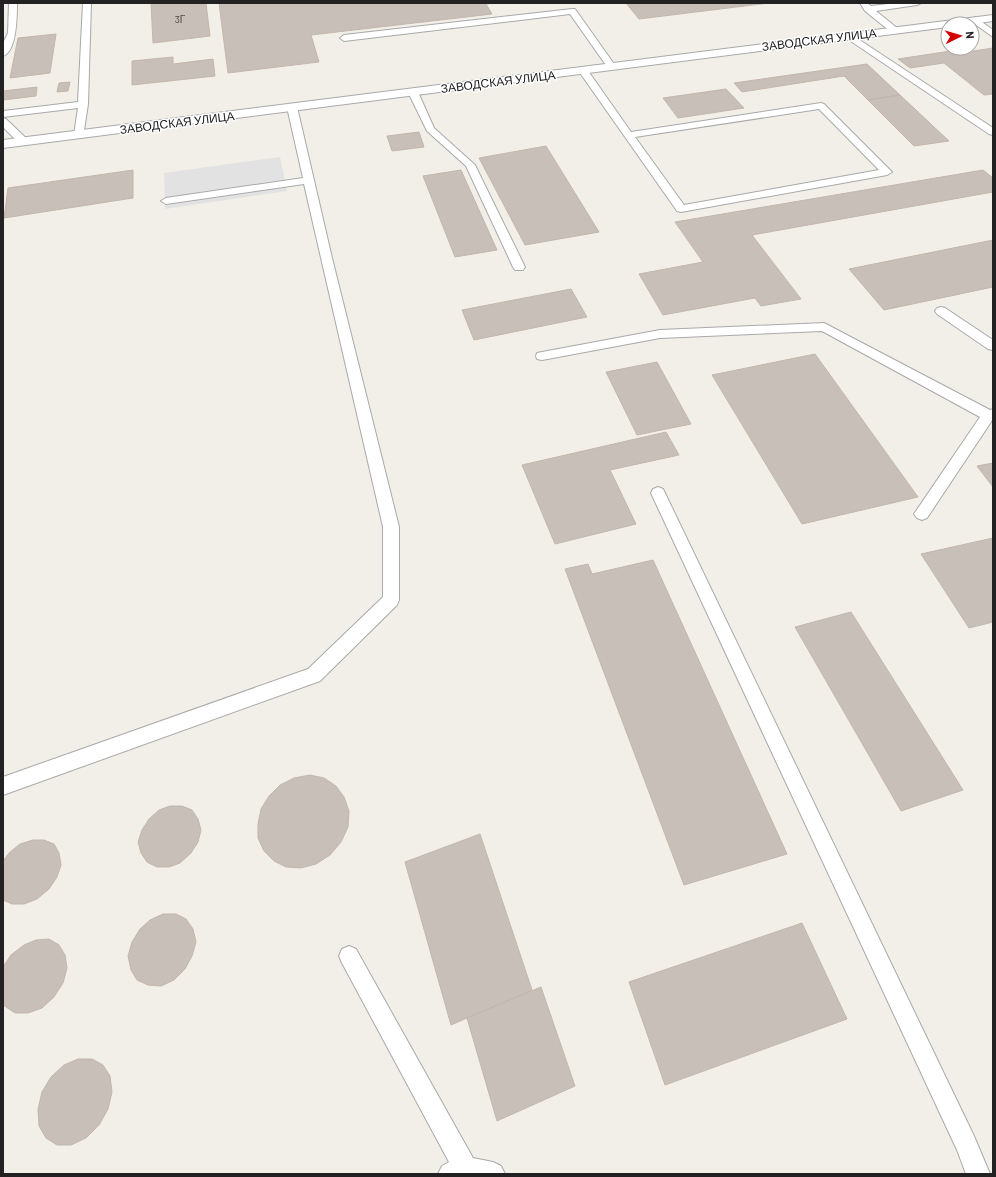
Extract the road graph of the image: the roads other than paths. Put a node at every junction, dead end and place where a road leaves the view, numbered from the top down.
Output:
1 (13, 3) edge
2 (87, 3) edge
3 (917, 3) edge
4 (865, 6) edge
5 (993, 18) edge
6 (980, 19) edge
7 (940, 24) edge
8 (980, 24) edge
9 (894, 30) junction
10 (993, 34) edge
11 (849, 36) junction
12 (344, 38) dead end
13 (3, 53) edge
14 (611, 66) junction
15 (583, 70) junction
16 (413, 92) junction
17 (83, 104) junction
18 (292, 108) junction
19 (3, 114) edge
20 (3, 121) edge
21 (993, 132) edge
22 (79, 135) junction
23 (628, 135) junction
24 (24, 142) junction
25 (3, 144) edge
26 (308, 180) junction
27 (166, 200) dead end
28 (519, 267) dead end
29 (941, 312) dead end
30 (993, 346) edge
31 (542, 356) dead end
32 (991, 415) edge
33 (658, 493) dead end
34 (922, 514) dead end
35 (3, 786) edge
36 (349, 956) dead end
37 (458, 1172) edge
38 (492, 1174) edge
39 (978, 1174) edge

1 - 13 lane
2 - 17 lane
3 - 4 lane
4 - 9 lane
5 - 6 street, ЗАВОДСКАЯ УЛИЦА
7 - 9 street, ЗАВОДСКАЯ УЛИЦА
8 - 10 lane
9 - 11 street, ЗАВОДСКАЯ УЛИЦА
11 - 14 street, ЗАВОДСКАЯ УЛИЦА
11 - 21 lane
12 - 14 lane
14 - 15 street, ЗАВОДСКАЯ УЛИЦА
15 - 16 street, ЗАВОДСКАЯ УЛИЦА
15 - 23 lane
16 - 18 street, ЗАВОДСКАЯ УЛИЦА
16 - 28 lane
17 - 19 lane
17 - 22 lane
18 - 22 street, ЗАВОДСКАЯ УЛИЦА
18 - 26 lane
20 - 24 lane
22 - 24 street, ЗАВОДСКАЯ УЛИЦА
23 - 23 lane
24 - 25 street, ЗАВОДСКАЯ УЛИЦА
26 - 27 lane
26 - 35 lane
29 - 30 lane
31 - 32 lane
32 - 34 lane
33 - 39 lane
36 - 37 lane
37 - 38 lane

